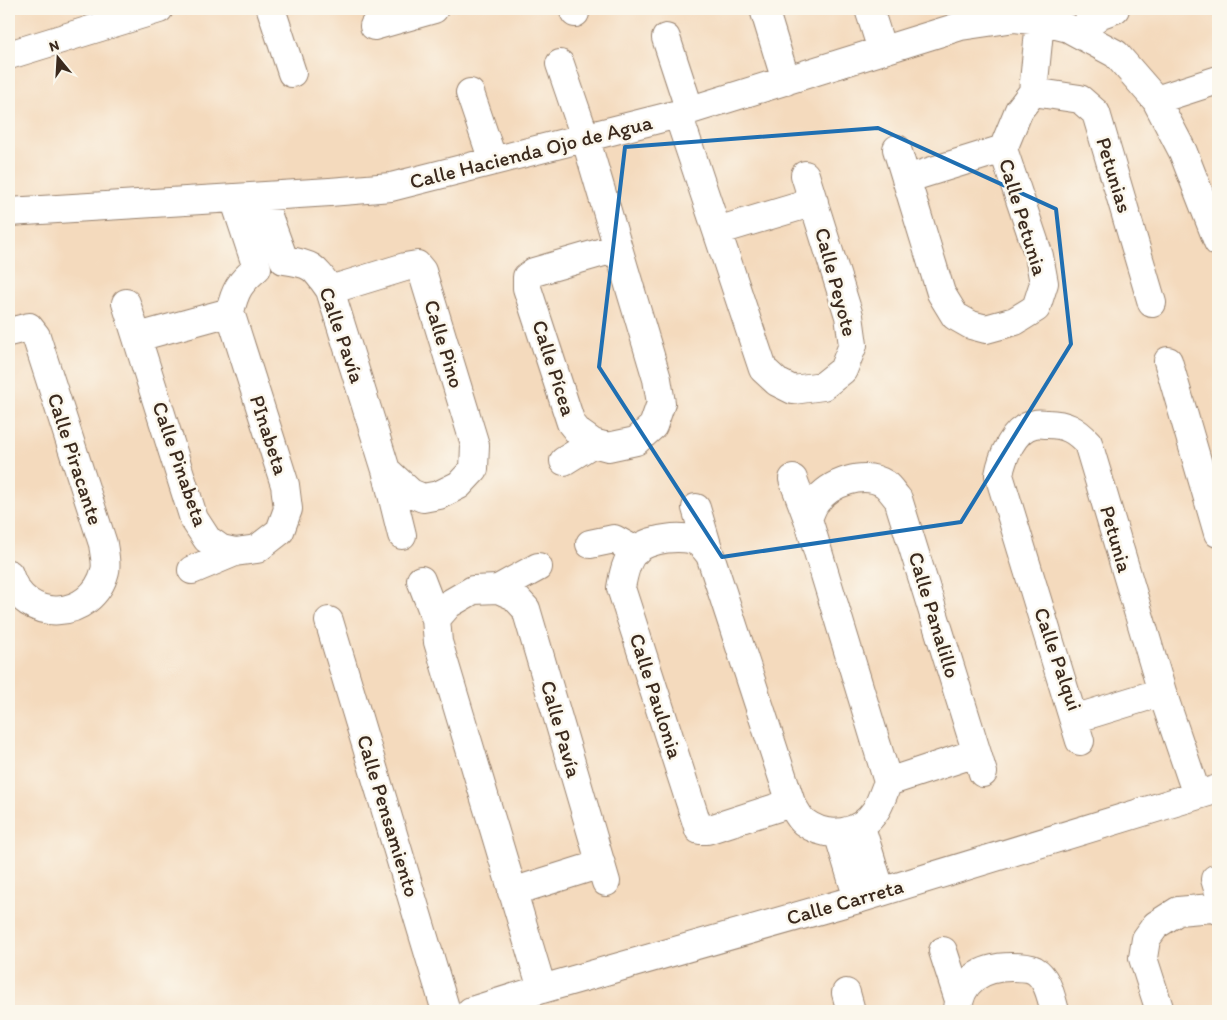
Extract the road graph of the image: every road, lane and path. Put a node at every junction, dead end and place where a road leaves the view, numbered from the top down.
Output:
1 (158, 9) edge
2 (271, 9) edge
3 (764, 9) edge
4 (869, 9) edge
5 (1115, 9) edge
6 (423, 10) edge
7 (1040, 21) junction
8 (374, 26) dead end
9 (1077, 32) junction
10 (666, 38) dead end
11 (882, 50) junction
12 (9, 55) edge
13 (560, 64) dead end
14 (292, 73) dead end
15 (1218, 80) edge
16 (786, 81) junction
17 (1033, 92) junction
18 (470, 93) dead end
19 (1156, 100) junction
20 (684, 112) junction
21 (585, 137) junction
22 (897, 149) dead end
23 (1003, 149) junction
24 (493, 161) junction
25 (805, 175) dead end
26 (906, 179) junction
27 (261, 197) junction
28 (234, 198) junction
29 (1210, 198) edge
30 (814, 202) junction
31 (9, 212) edge
32 (717, 231) junction
33 (1218, 242) edge
34 (617, 248) junction
35 (330, 290) junction
36 (126, 303) dead end
37 (1152, 303) dead end
38 (230, 312) junction
39 (9, 332) edge
40 (138, 337) junction
41 (1168, 361) dead end
42 (763, 369) junction
43 (774, 403) dead end
44 (1034, 424) joint
45 (593, 443) junction
46 (564, 461) dead end
47 (386, 470) junction
48 (793, 479) dead end
49 (696, 508) dead end
50 (808, 519) junction
51 (1218, 532) edge
52 (402, 535) dead end
53 (590, 544) dead end
54 (636, 550) junction
55 (246, 551) junction
56 (710, 555) junction
57 (538, 567) dead end
58 (192, 570) dead end
59 (9, 574) edge
60 (421, 580) dead end
61 (498, 589) junction
62 (436, 619) junction
63 (329, 621) dead end
64 (1162, 692) junction
65 (888, 782) junction
66 (1208, 792) edge
67 (791, 803) junction
68 (850, 830) junction
69 (512, 892) junction
70 (870, 895) junction
71 (1218, 910) edge
72 (943, 951) dead end
73 (542, 989) junction
74 (958, 1004) edge
75 (446, 1011) edge
76 (471, 1011) edge
77 (1055, 1011) edge
78 (1160, 1011) edge

1 - 12 street
2 - 14 street
3 - 16 street
4 - 11 street
5 - 9 street
6 - 8 street
7 - 9 street, Calle Hacienda Ojo de Agua
7 - 11 street, Calle Hacienda Ojo de Agua
7 - 17 street
9 - 19 street, Calle Hacienda Ojo de Agua
10 - 20 street
11 - 16 street, Calle Hacienda Ojo de Agua
13 - 21 street
15 - 19 street
16 - 20 street, Calle Hacienda Ojo de Agua
17 - 23 street, Calle Petunia
17 - 37 street, Petunias
18 - 24 street
19 - 29 street, Calle Hacienda Ojo de Agua
20 - 21 street, Calle Hacienda Ojo de Agua
20 - 32 street
21 - 24 street, Calle Hacienda Ojo de Agua
21 - 34 street
22 - 26 street
23 - 26 street, Calle Petunia
23 - 26 street, Calle Petunia
24 - 27 street, Calle Hacienda Ojo de Agua
25 - 30 street
27 - 28 street, Calle Hacienda Ojo de Agua
27 - 35 street, Calle Pavía
28 - 31 street, Calle Hacienda Ojo de Agua
28 - 38 street
29 - 33 street, Calle Hacienda Ojo de Agua
30 - 32 street, Calle Peyote
30 - 42 street, Calle Peyote
32 - 42 street
34 - 45 street
34 - 45 street, Calle Pícea
35 - 47 street, Calle Pavía
35 - 47 street, Calle Pino
36 - 40 street, Calle Pinabeta
38 - 40 street
38 - 55 street, PInabeta
39 - 59 street, Calle Piracante
40 - 55 street, Calle Pinabeta
41 - 51 street
42 - 43 street
44 - 64 street, Petunia
44 - 64 street, Calle Palqui
45 - 46 street
47 - 52 street, Calle Pavía
48 - 50 street
49 - 56 street
50 - 65 street
50 - 65 street, Calle Panalillo
53 - 54 street
54 - 56 street
54 - 67 street, Calle Paulonia
55 - 58 street, PInabeta
56 - 67 street
57 - 61 street
60 - 62 street
61 - 62 street
61 - 69 street, Calle Pavía
62 - 69 street
63 - 75 street, Calle Pensamiento
64 - 66 street
65 - 68 street
66 - 70 street, Calle Carreta
67 - 68 street
68 - 70 street
69 - 73 street
70 - 73 street, Calle Carreta
71 - 78 street
72 - 74 street
73 - 76 street, Calle Carreta
74 - 77 street

